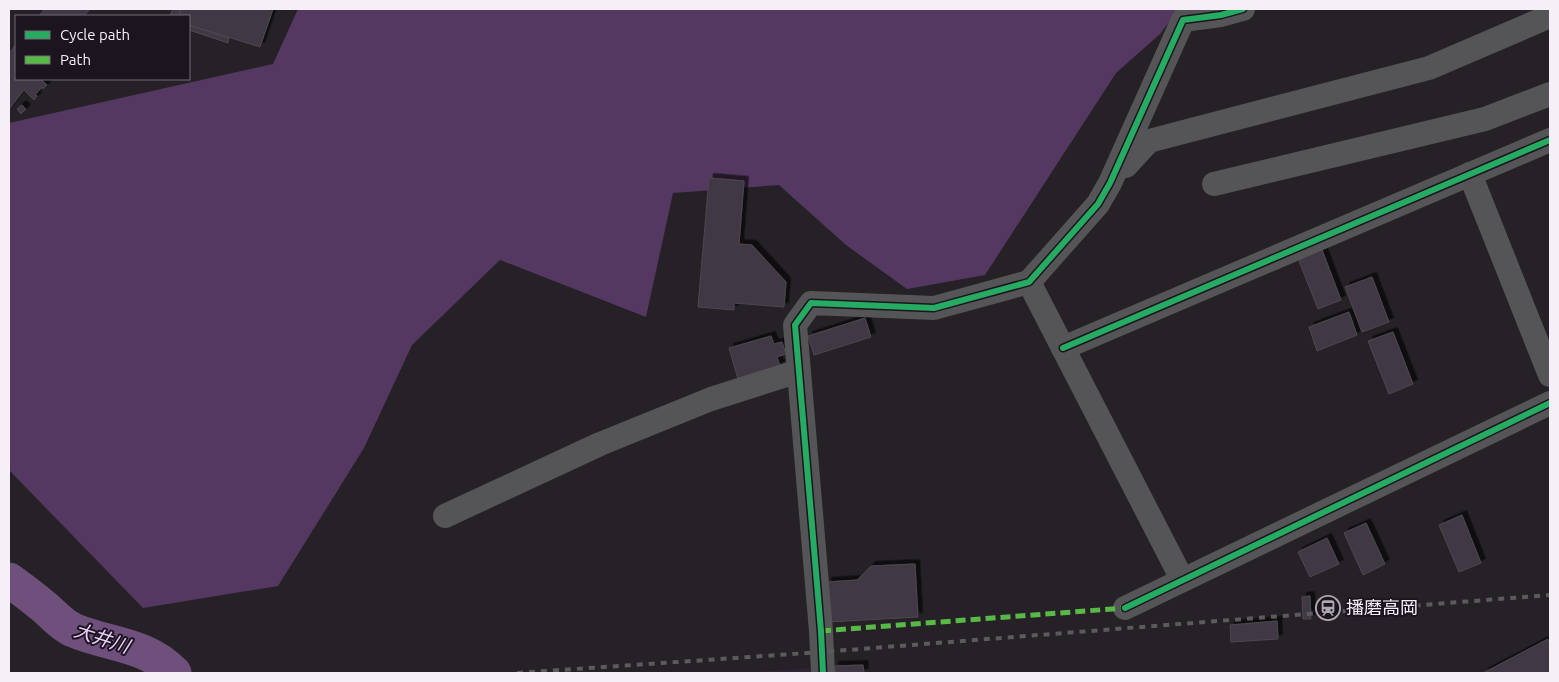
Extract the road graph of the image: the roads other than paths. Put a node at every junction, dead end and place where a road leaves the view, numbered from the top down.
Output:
1 (1243, 9) edge
2 (1550, 16) edge
3 (1550, 94) edge
4 (1550, 140) edge
5 (1470, 174) junction
6 (1110, 183) junction
7 (1214, 184) dead end
8 (1028, 282) junction
9 (1062, 348) junction
10 (799, 371) junction
11 (1550, 375) edge
12 (1550, 403) edge
13 (444, 516) dead end
14 (1182, 579) junction
15 (1125, 608) dead end
16 (823, 673) edge

1 - 6 street
2 - 6 street
3 - 7 street
4 - 5 street
5 - 9 street
5 - 11 street
6 - 8 street
8 - 9 street
8 - 10 street
9 - 14 street
10 - 13 street
10 - 16 street
12 - 14 street
14 - 15 street

